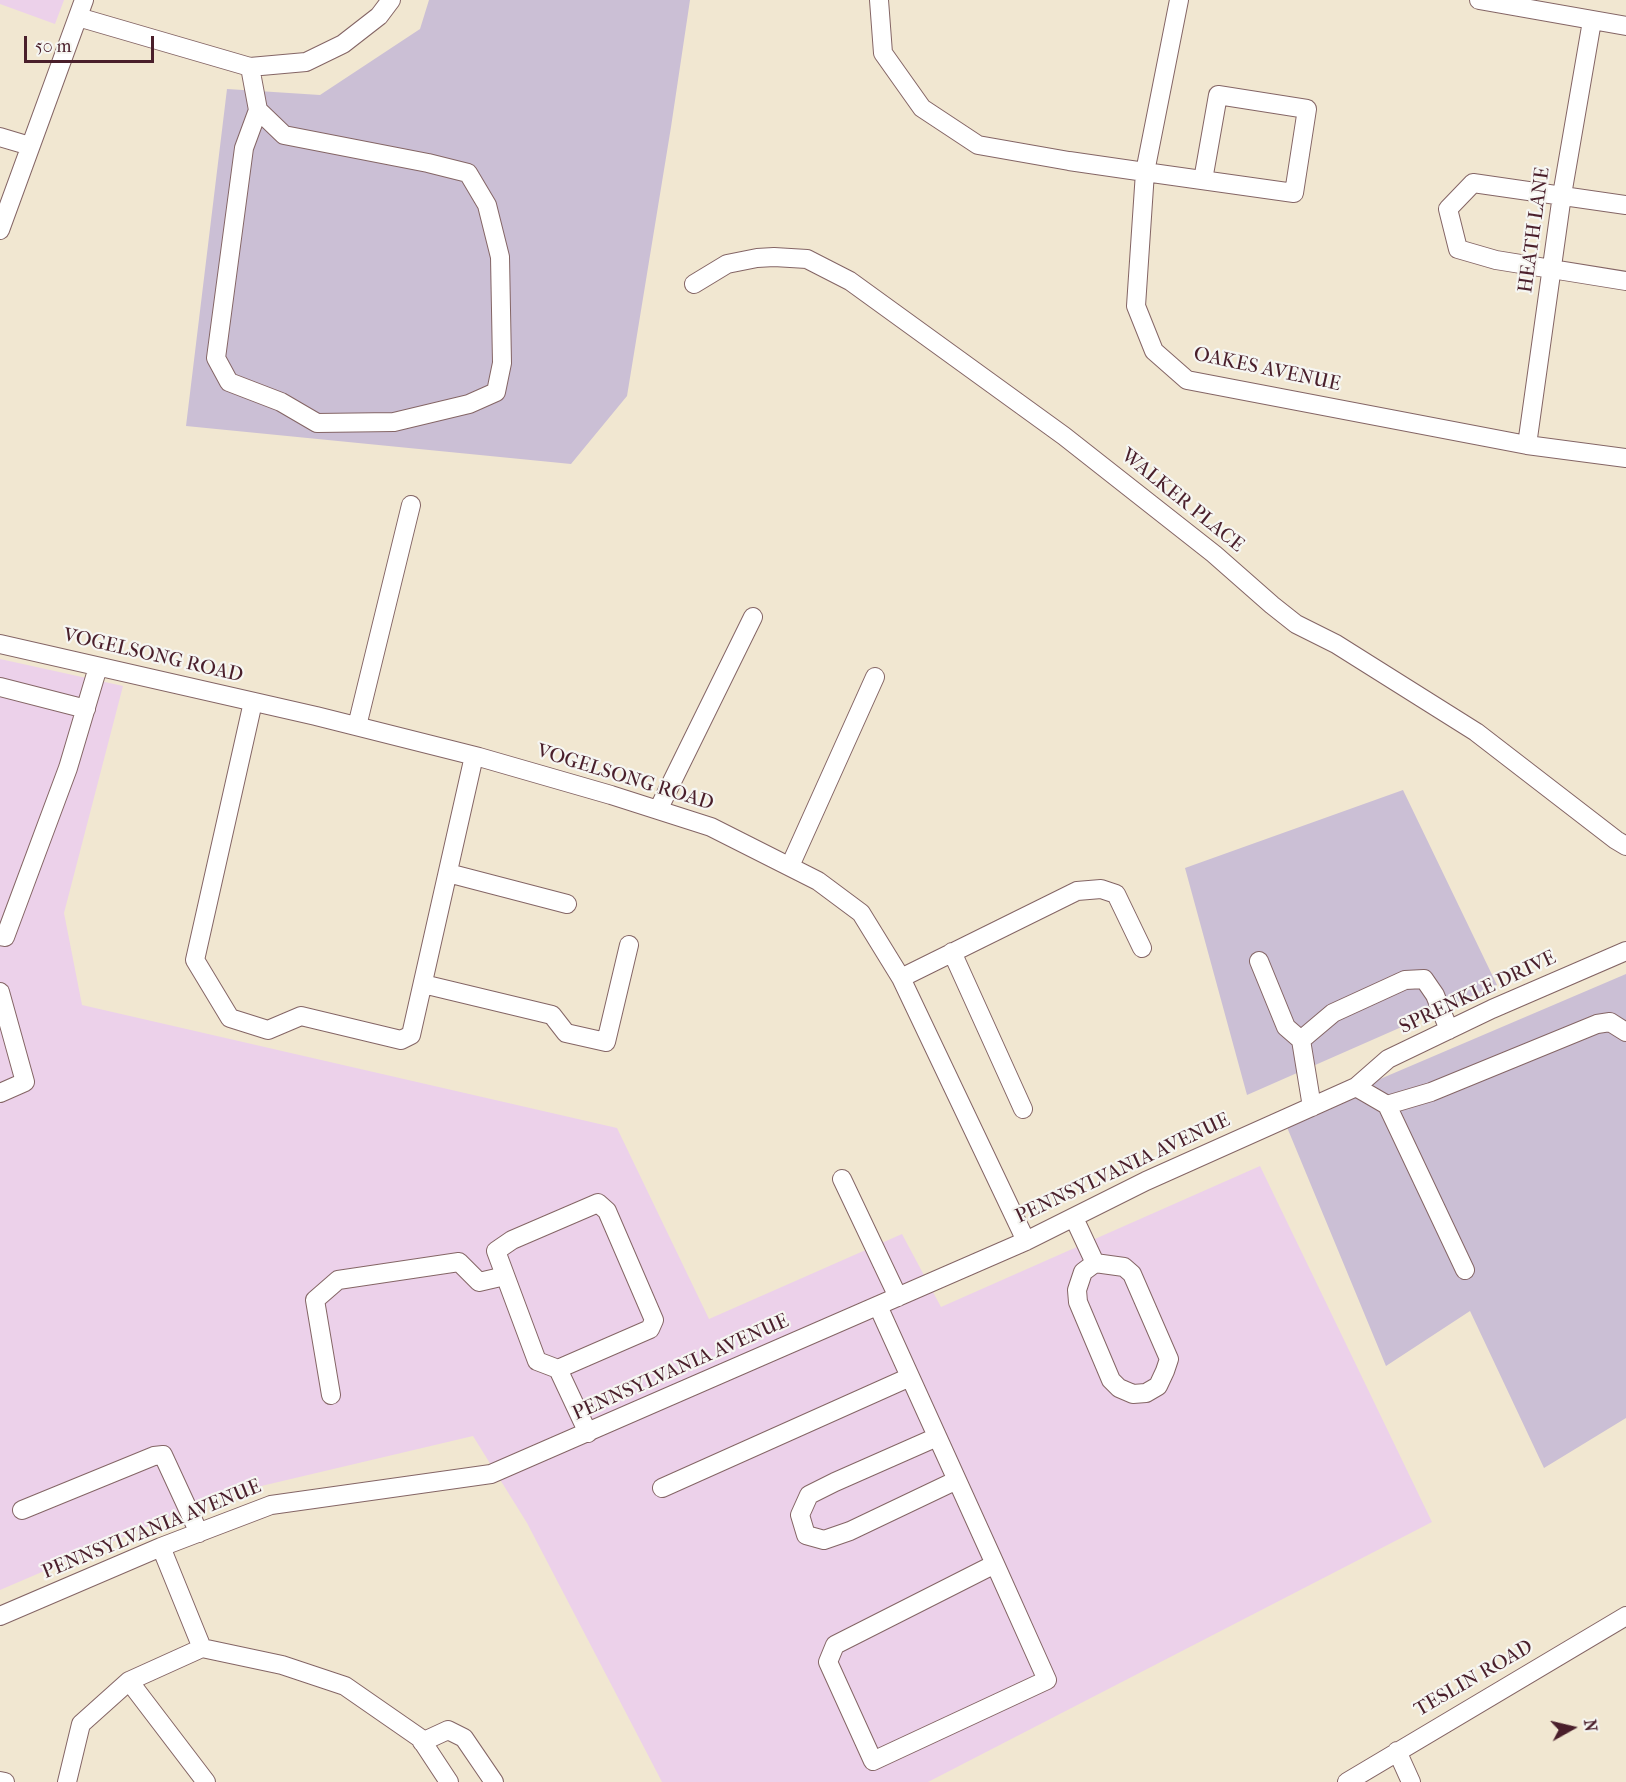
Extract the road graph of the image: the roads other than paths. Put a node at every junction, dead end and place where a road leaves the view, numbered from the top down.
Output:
1 (391, 0) edge
2 (879, 0) edge
3 (1179, 0) edge
4 (1479, 0) edge
5 (81, 8) edge
6 (1592, 21) junction
7 (1626, 26) edge
8 (250, 68) junction
9 (258, 110) junction
10 (0, 137) edge
11 (30, 146) junction
12 (1145, 172) junction
13 (1203, 180) junction
14 (1562, 195) junction
15 (1626, 205) edge
16 (0, 230) edge
17 (1553, 269) junction
18 (1626, 281) edge
19 (694, 284) dead end
20 (1527, 445) junction
21 (1626, 458) edge
22 (411, 506) dead end
23 (753, 617) dead end
24 (0, 644) edge
25 (98, 668) junction
26 (875, 677) dead end
27 (0, 687) edge
28 (253, 702) junction
29 (86, 709) junction
30 (357, 726) junction
31 (474, 756) junction
32 (658, 810) junction
33 (1626, 846) edge
34 (790, 866) junction
35 (448, 873) junction
36 (567, 904) dead end
37 (2, 942) edge
38 (628, 945) dead end
39 (1142, 948) dead end
40 (1626, 951) edge
41 (952, 952) junction
42 (1258, 961) dead end
43 (901, 978) junction
44 (423, 984) junction
45 (0, 992) edge
46 (1449, 1030) junction
47 (1626, 1032) edge
48 (1301, 1040) junction
49 (1356, 1087) junction
50 (0, 1093) edge
51 (1387, 1105) junction
52 (1312, 1107) junction
53 (1023, 1109) dead end
54 (842, 1179) dead end
55 (1074, 1218) junction
56 (1026, 1241) junction
57 (1095, 1263) junction
58 (1465, 1270) dead end
59 (505, 1276) junction
60 (898, 1297) junction
61 (878, 1306) junction
62 (558, 1369) junction
63 (910, 1377) junction
64 (331, 1395) dead end
65 (588, 1433) junction
66 (937, 1437) junction
67 (957, 1480) junction
68 (662, 1488) dead end
69 (22, 1510) dead end
70 (199, 1533) junction
71 (161, 1547) junction
72 (995, 1564) junction
73 (0, 1616) edge
74 (1626, 1616) edge
75 (202, 1648) junction
76 (129, 1681) junction
77 (422, 1742) junction
78 (1397, 1750) junction
79 (0, 1781) edge
80 (5, 1782) edge
81 (67, 1782) edge
82 (206, 1782) edge
83 (449, 1782) edge
84 (494, 1782) edge
85 (1347, 1782) edge
86 (1411, 1782) edge

1 - 8 street
2 - 12 street
3 - 12 street, OAKES AVENUE
4 - 6 street
5 - 8 street
5 - 11 street
6 - 7 street
6 - 14 street, HEATH LANE
8 - 9 street
9 - 9 street
10 - 11 street
11 - 16 street
12 - 13 street
12 - 20 street, OAKES AVENUE
13 - 13 street
14 - 15 street
14 - 17 street, HEATH LANE
14 - 17 street
17 - 18 street
17 - 20 street, HEATH LANE
19 - 33 street, WALKER PLACE
20 - 21 street, OAKES AVENUE
22 - 30 street
23 - 32 street
24 - 25 street, VOGELSONG ROAD
25 - 28 street, VOGELSONG ROAD
25 - 29 street
26 - 34 street
27 - 29 street
28 - 30 street, VOGELSONG ROAD
28 - 44 street
29 - 37 street
30 - 31 street, VOGELSONG ROAD
31 - 32 street, VOGELSONG ROAD
31 - 35 street
32 - 34 street, VOGELSONG ROAD
34 - 43 street, VOGELSONG ROAD
35 - 36 street
35 - 44 street
38 - 44 street
39 - 41 street
40 - 46 street, SPRENKLE DRIVE
41 - 43 street
41 - 53 street
42 - 48 street
43 - 56 street, VOGELSONG ROAD
45 - 50 street
46 - 48 street
46 - 49 street, SPRENKLE DRIVE
47 - 51 street
48 - 52 street
49 - 51 street
49 - 52 street, PENNSYLVANIA AVENUE
51 - 58 street
52 - 55 street, PENNSYLVANIA AVENUE
54 - 60 street
55 - 56 street, PENNSYLVANIA AVENUE
55 - 57 street
56 - 60 street, PENNSYLVANIA AVENUE
57 - 57 street
59 - 62 street
59 - 62 street
59 - 64 street
60 - 61 street, PENNSYLVANIA AVENUE
61 - 63 street
61 - 65 street, PENNSYLVANIA AVENUE
62 - 65 street
63 - 66 street
63 - 68 street
65 - 70 street, PENNSYLVANIA AVENUE
66 - 67 street
66 - 67 street
67 - 72 street
69 - 70 street
70 - 71 street, PENNSYLVANIA AVENUE
71 - 73 street, PENNSYLVANIA AVENUE
71 - 75 street
72 - 72 street
74 - 78 street, TESLIN ROAD
75 - 76 street
75 - 77 street
76 - 81 street
76 - 82 street
77 - 83 street
77 - 84 street
78 - 85 street, TESLIN ROAD
78 - 86 street
79 - 80 street

